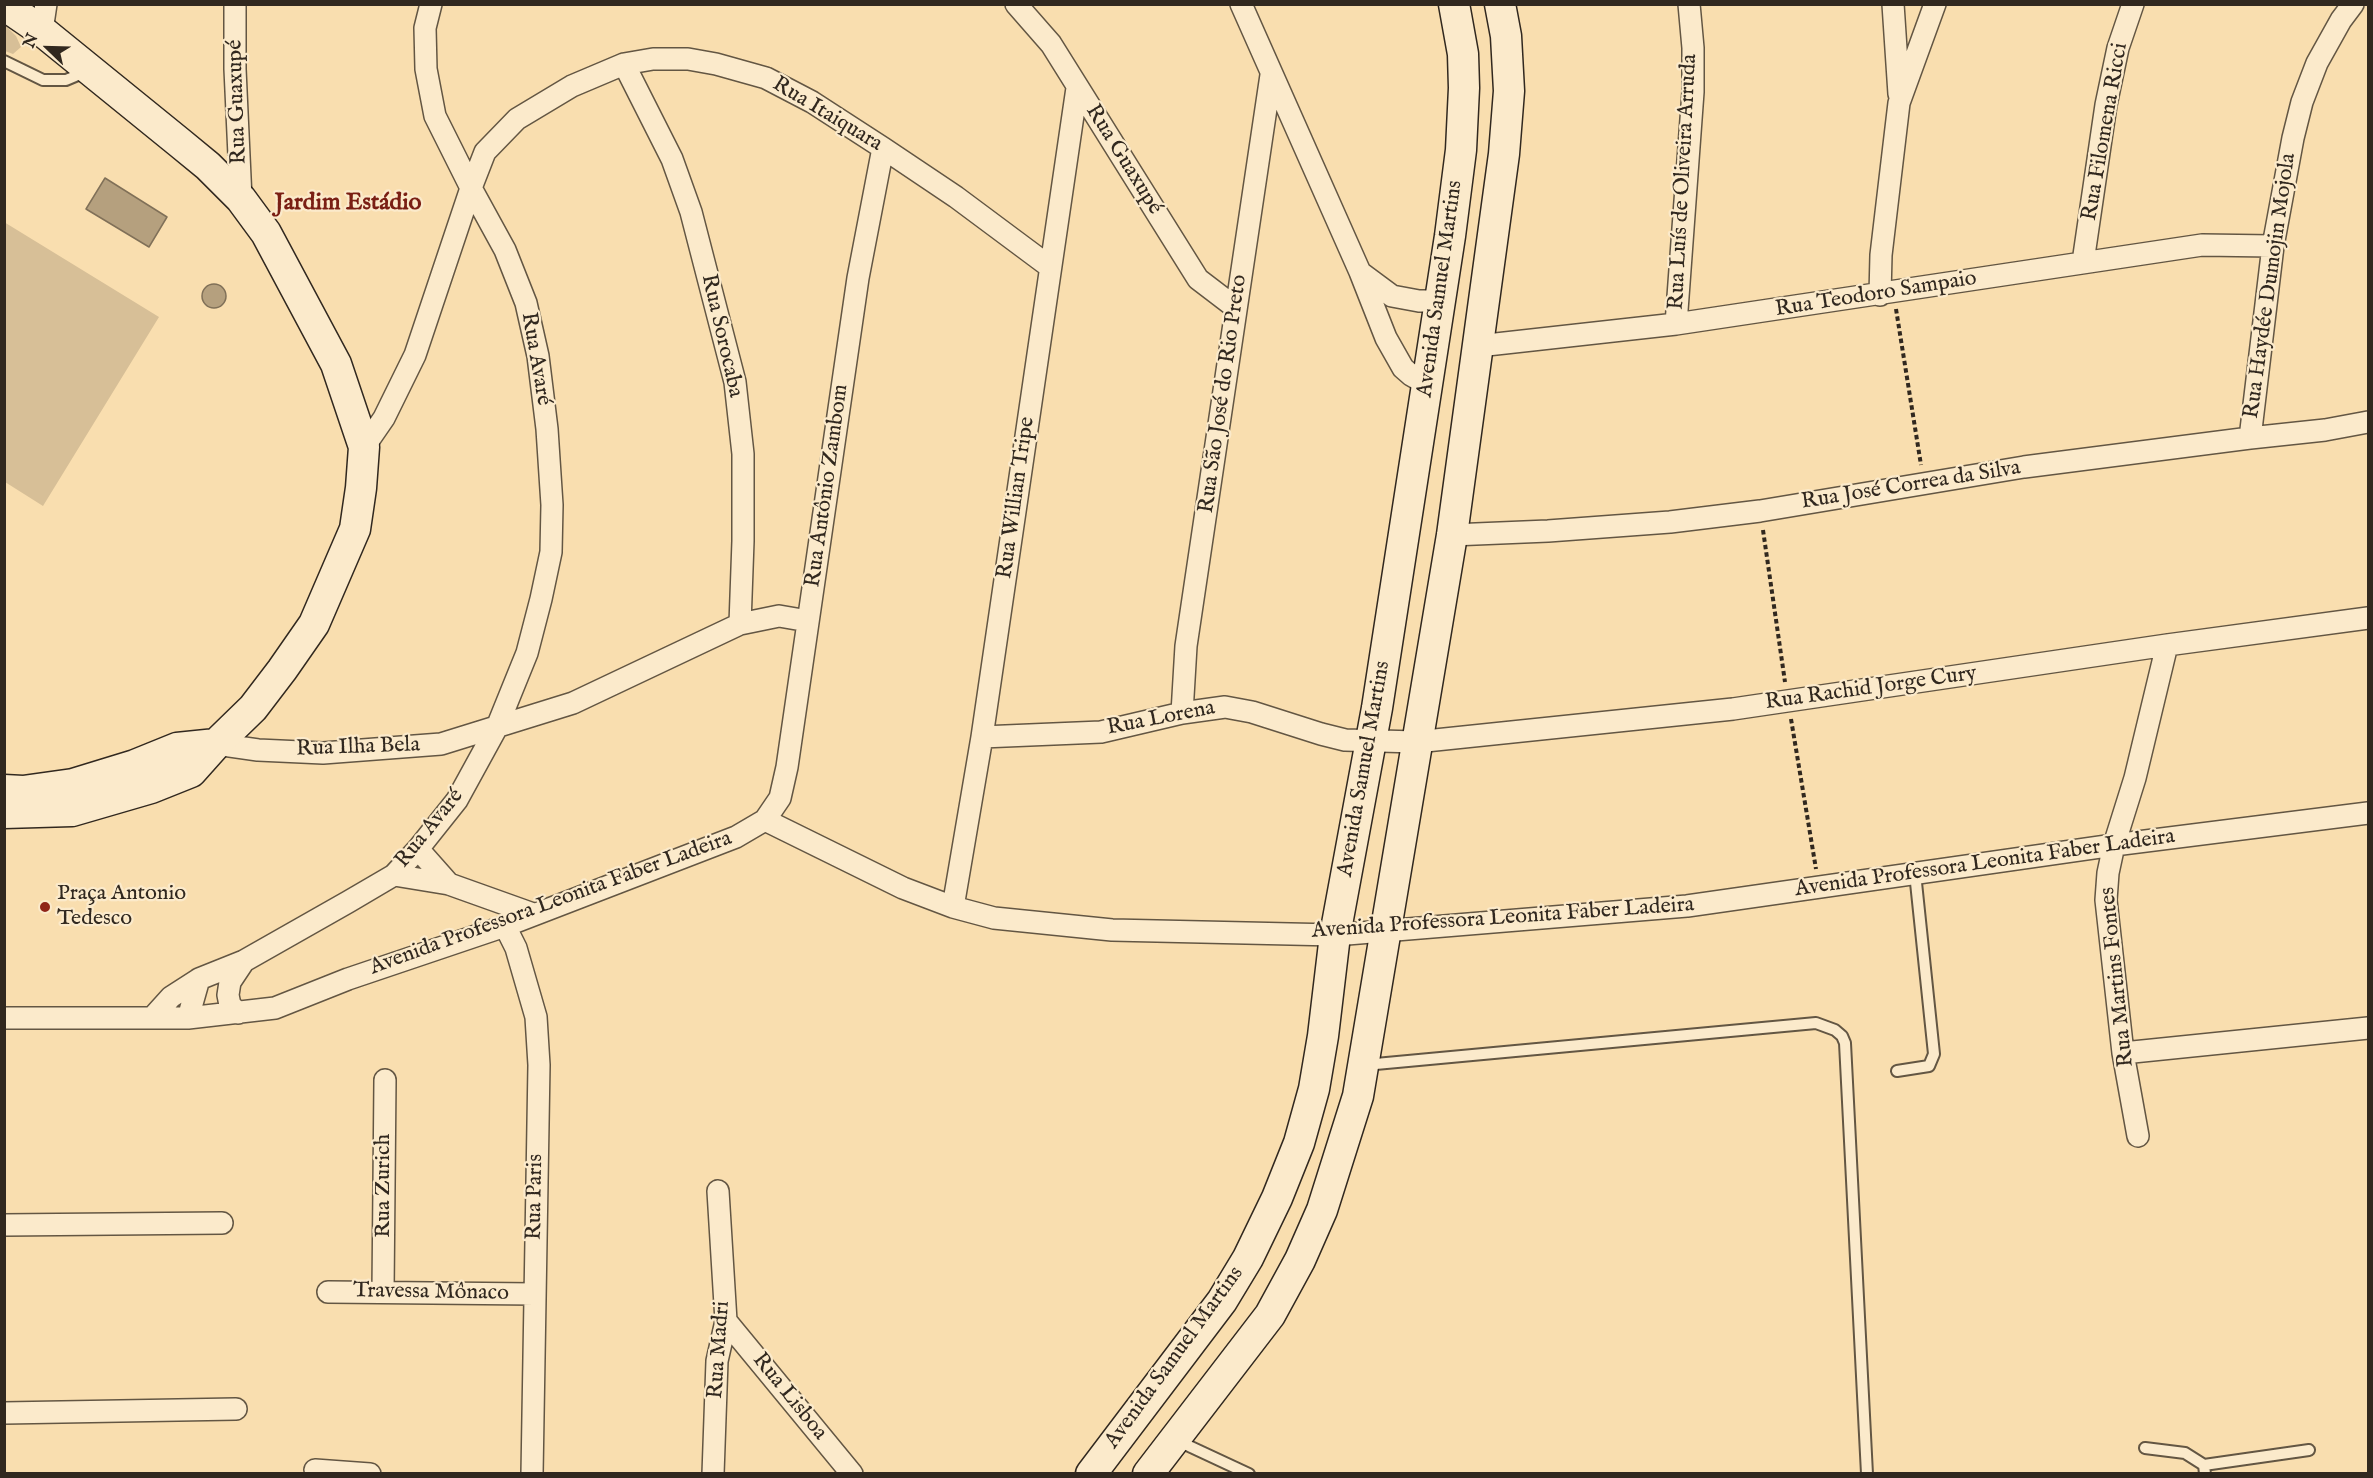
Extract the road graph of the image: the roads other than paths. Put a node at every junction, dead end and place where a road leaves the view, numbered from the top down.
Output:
1 (235, 4) edge
2 (431, 4) edge
3 (1016, 4) edge
4 (1241, 4) edge
5 (1454, 4) edge
6 (1500, 4) edge
7 (1689, 4) edge
8 (1893, 4) edge
9 (1935, 4) edge
10 (2133, 4) edge
11 (2353, 4) edge
12 (4, 5) edge
13 (44, 18) edge
14 (4, 62) edge
15 (624, 64) junction
16 (91, 70) junction
17 (1271, 75) junction
18 (1077, 88) junction
19 (1899, 103) junction
20 (883, 148) junction
21 (471, 188) junction
22 (241, 199) junction
23 (2272, 246) junction
24 (2084, 262) junction
25 (1050, 267) junction
26 (1360, 272) junction
27 (1886, 294) junction
28 (1441, 301) junction
29 (1484, 306) junction
30 (1236, 308) junction
31 (1676, 324) junction
32 (1478, 346) junction
33 (1473, 379) junction
34 (1427, 384) junction
35 (2368, 422) edge
36 (2250, 438) junction
37 (364, 447) junction
38 (1452, 535) junction
39 (2368, 618) edge
40 (808, 621) junction
41 (740, 624) junction
42 (2167, 645) junction
43 (1182, 713) junction
44 (497, 727) junction
45 (982, 737) junction
46 (1371, 742) junction
47 (1416, 742) junction
48 (216, 744) junction
49 (4, 790) edge
50 (4, 813) edge
51 (2368, 813) edge
52 (765, 820) junction
53 (2114, 845) junction
54 (418, 849) junction
55 (1915, 873) junction
56 (393, 875) junction
57 (448, 884) junction
58 (953, 907) junction
59 (533, 914) junction
60 (504, 926) junction
61 (1386, 932) junction
62 (1335, 935) junction
63 (244, 961) junction
64 (199, 980) junction
65 (238, 1013) junction
66 (4, 1018) edge
67 (152, 1018) junction
68 (188, 1018) junction
69 (2368, 1028) edge
70 (2123, 1053) junction
71 (1365, 1065) junction
72 (1897, 1071) dead end
73 (385, 1080) dead end
74 (2138, 1136) dead end
75 (718, 1191) dead end
76 (222, 1223) dead end
77 (4, 1225) edge
78 (383, 1291) junction
79 (328, 1292) dead end
80 (534, 1294) junction
81 (726, 1321) junction
82 (236, 1409) dead end
83 (4, 1413) edge
84 (1176, 1440) junction
85 (2145, 1448) dead end
86 (2309, 1450) dead end
87 (2204, 1469) edge
88 (315, 1470) dead end
89 (370, 1473) edge
90 (532, 1473) edge
91 (713, 1473) edge
92 (852, 1473) edge
93 (1091, 1473) edge
94 (1148, 1473) edge
95 (1250, 1473) edge
96 (1867, 1473) edge

1 - 22 street, Rua Guaxupé
2 - 21 street, Rua Avaré
3 - 18 street, Rua Guaxupé
4 - 17 street
5 - 28 main road, Avenida Samuel Martins
6 - 29 main road, Avenida Samuel Martins
7 - 31 street, Rua Luís de Oliveira Arruda
8 - 19 street
9 - 19 street
10 - 24 street, Rua Filomena Ricci
11 - 23 street, Rua Haydée Dumojin Mojola
12 - 13 main road
13 - 16 main road
14 - 16 lane
15 - 20 street, Rua Itaiquara
15 - 21 street, Rua Itaiquara
15 - 41 street, Rua Sorocaba
16 - 22 main road
17 - 26 street
17 - 30 street, Rua São José do Rio Preto
18 - 25 street, Rua Willian Tripe
18 - 30 street, Rua Guaxupé
19 - 27 street
20 - 25 street, Rua Itaiquara
20 - 40 street, Rua Antônio Zambom
21 - 37 street, Rua Itaiquara
21 - 44 street, Rua Avaré
22 - 37 main road
23 - 24 street, Rua Teodoro Sampaio
23 - 36 street, Rua Haydée Dumojin Mojola
24 - 27 street, Rua Teodoro Sampaio
25 - 45 street, Rua Willian Tripe
26 - 28 street
26 - 34 street
27 - 31 street, Rua Teodoro Sampaio
28 - 29 main road
28 - 34 main road, Avenida Samuel Martins
29 - 32 main road, Avenida Samuel Martins
30 - 43 street, Rua São José do Rio Preto
31 - 32 street, Rua Teodoro Sampaio
32 - 33 main road, Avenida Samuel Martins
33 - 34 main road
33 - 38 main road, Avenida Samuel Martins
34 - 46 main road, Avenida Samuel Martins
35 - 36 street, Rua José Correa da Silva
36 - 38 street, Rua José Correa da Silva
37 - 48 main road
38 - 47 main road, Avenida Samuel Martins
39 - 42 street, Rua Rachid Jorge Cury
40 - 41 street
40 - 52 street, Rua Antônio Zambom
41 - 44 street
42 - 47 street, Rua Rachid Jorge Cury
42 - 53 street, Rua Martins Fontes
43 - 45 street, Rua Lorena
43 - 46 street, Rua Lorena
44 - 48 street, Rua Ilha Bela
44 - 54 street, Rua Avaré
45 - 58 street, Rua Willian Tripe
46 - 47 street, Rua Rachid Jorge Cury
46 - 62 main road, Avenida Samuel Martins
47 - 61 main road, Avenida Samuel Martins
48 - 49 main road
48 - 50 main road
51 - 53 street, Avenida Professora Leonita Faber Ladeira
52 - 58 street, Avenida Professora Leonita Faber Ladeira
52 - 59 street, Avenida Professora Leonita Faber Ladeira
53 - 55 street, Avenida Professora Leonita Faber Ladeira
53 - 70 street, Rua Martins Fontes
54 - 56 street, Rua Avaré
54 - 57 street
55 - 61 street, Avenida Professora Leonita Faber Ladeira
55 - 72 lane
56 - 57 street
56 - 63 street, Rua Avaré
57 - 59 street
58 - 62 street, Avenida Professora Leonita Faber Ladeira
59 - 60 street, Avenida Professora Leonita Faber Ladeira
60 - 65 street, Avenida Professora Leonita Faber Ladeira
60 - 80 street, Rua Paris
61 - 62 street, Avenida Professora Leonita Faber Ladeira
61 - 71 main road, Avenida Samuel Martins
62 - 93 main road, Avenida Samuel Martins
63 - 64 street, Rua Avaré
63 - 65 street
64 - 67 street, Rua Avaré
64 - 68 street
65 - 68 street, Avenida Professora Leonita Faber Ladeira
66 - 67 street, Avenida Professora Leonita Faber Ladeira
67 - 68 street, Avenida Professora Leonita Faber Ladeira
69 - 70 street
70 - 74 street, Rua Martins Fontes
71 - 84 main road, Avenida Samuel Martins
71 - 96 lane
73 - 78 street, Rua Zurich
75 - 81 street, Rua Madri
76 - 77 street
78 - 79 street, Travessa Mônaco
78 - 80 street, Travessa Mônaco
80 - 90 street, Rua Paris
81 - 91 street, Rua Madri
81 - 92 street, Rua Lisboa
82 - 83 street
84 - 94 main road, Avenida Samuel Martins
84 - 95 lane
85 - 87 lane
86 - 87 lane
88 - 89 street

